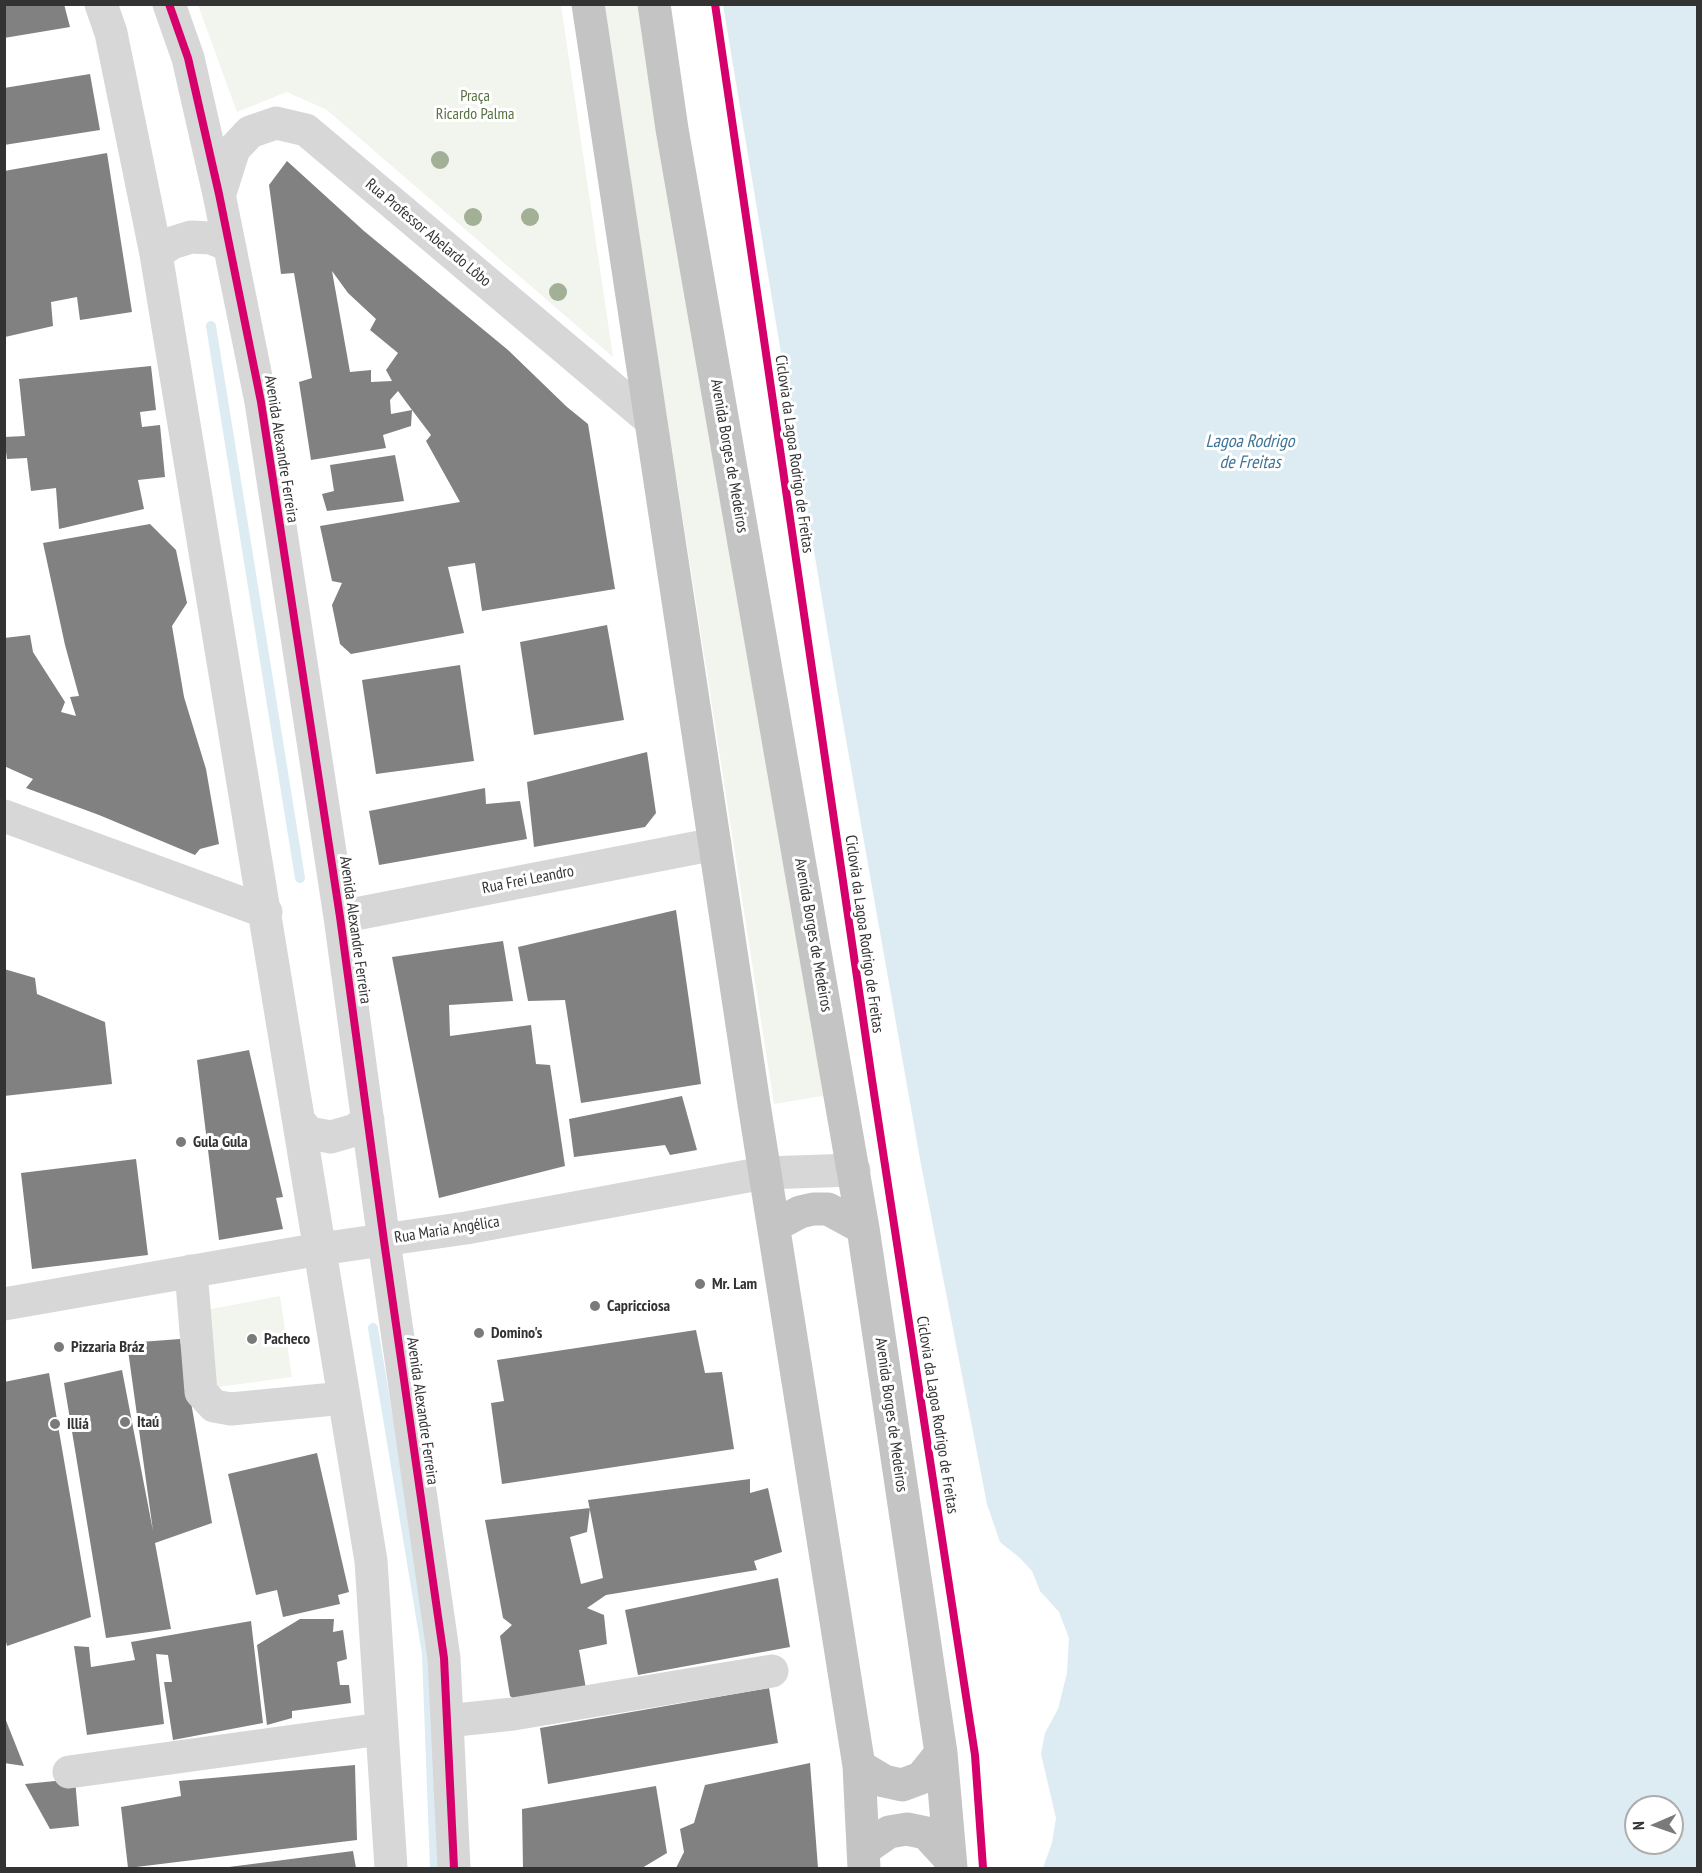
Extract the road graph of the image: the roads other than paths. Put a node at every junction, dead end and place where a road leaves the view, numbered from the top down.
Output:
1 (169, 4) edge
2 (588, 4) edge
3 (654, 4) edge
4 (106, 19) edge
5 (219, 194) junction
6 (229, 246) junction
7 (156, 254) junction
8 (649, 419) junction
9 (4, 816) edge
10 (715, 844) junction
11 (266, 912) junction
12 (340, 917) junction
13 (368, 1120) junction
14 (299, 1121) junction
15 (854, 1170) junction
16 (764, 1173) junction
17 (774, 1226) junction
18 (863, 1228) junction
19 (384, 1240) junction
20 (320, 1249) junction
21 (191, 1271) junction
22 (4, 1304) edge
23 (344, 1398) junction
24 (772, 1671) dead end
25 (447, 1721) junction
26 (381, 1729) junction
27 (941, 1753) junction
28 (859, 1766) junction
29 (69, 1772) dead end
30 (863, 1859) edge
31 (950, 1864) edge
32 (391, 1869) edge
33 (454, 1869) edge

1 - 5 street, Avenida Alexandre Ferreira
2 - 8 highway
3 - 15 highway, Avenida Borges de Medeiros
4 - 7 street
5 - 6 street, Avenida Alexandre Ferreira
5 - 8 street, Rua Professor Abelardo Lôbo
6 - 7 street
6 - 12 street, Avenida Alexandre Ferreira
7 - 11 street
8 - 10 highway
9 - 11 street
10 - 12 street, Rua Frei Leandro
10 - 16 highway
11 - 14 street
12 - 13 street, Avenida Alexandre Ferreira
13 - 14 street
13 - 19 street, Avenida Alexandre Ferreira
14 - 20 street
15 - 16 street, Rua Maria Angélica
15 - 18 highway, Avenida Borges de Medeiros
16 - 17 highway
16 - 19 street, Rua Maria Angélica
17 - 18 highway
17 - 28 highway
18 - 27 highway, Avenida Borges de Medeiros
19 - 20 street, Rua Maria Angélica
19 - 25 street, Avenida Alexandre Ferreira
20 - 21 street, Rua Maria Angélica
20 - 23 street
21 - 22 street, Rua Maria Angélica
21 - 23 street
23 - 26 street
24 - 25 street
25 - 33 street, Avenida Alexandre Ferreira
26 - 29 street
26 - 32 street
27 - 28 highway
27 - 31 highway, Avenida Borges de Medeiros
28 - 30 highway
30 - 31 highway

